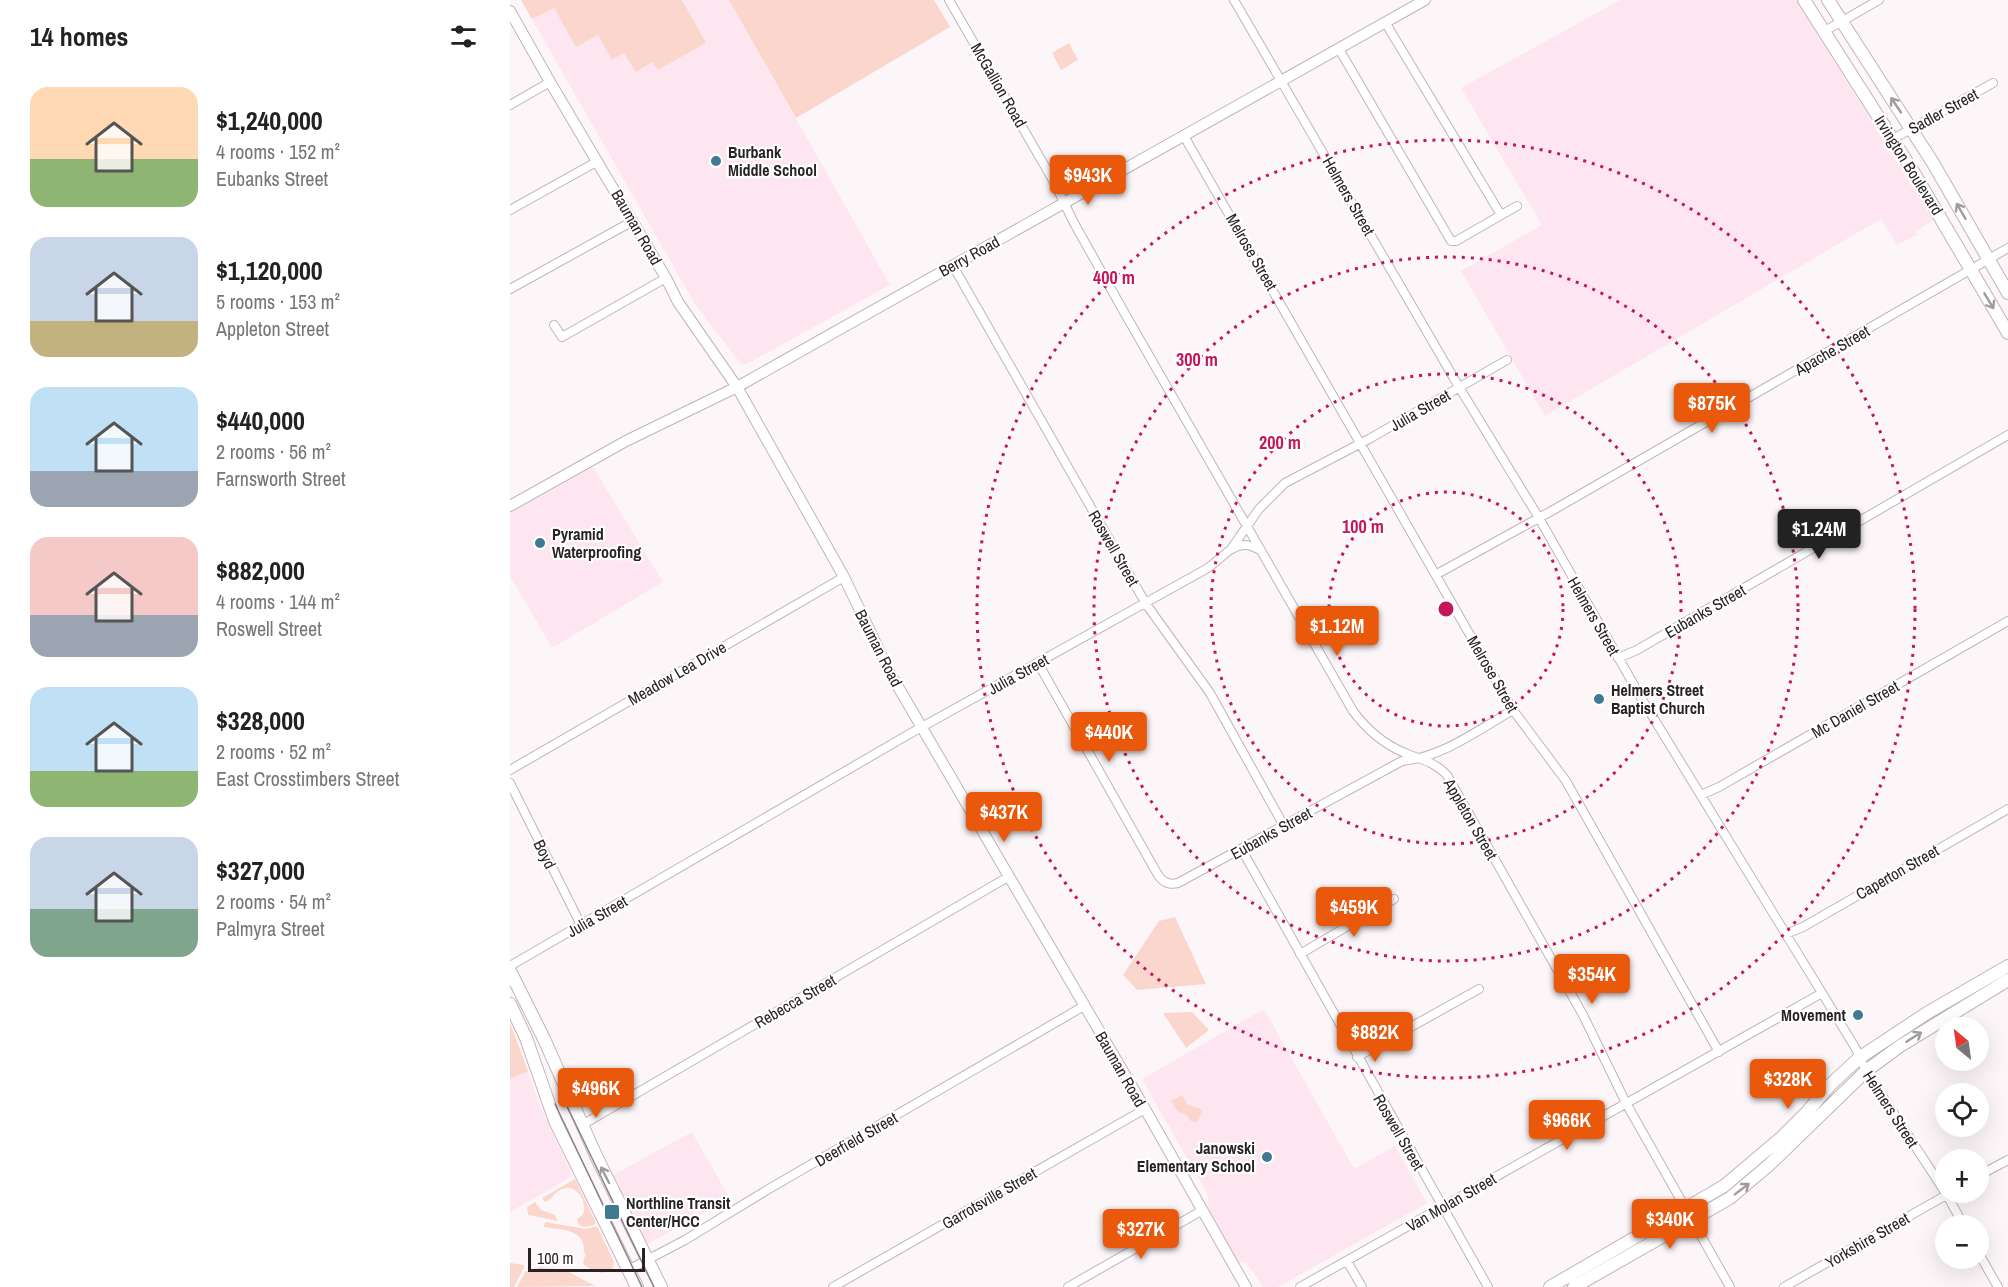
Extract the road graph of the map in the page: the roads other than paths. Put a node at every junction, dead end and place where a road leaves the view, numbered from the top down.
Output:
1 (949, 0) edge
2 (1234, 0) edge
3 (1425, 0) edge
4 (1804, 0) edge
5 (1828, 0) edge
6 (1879, 0) edge
7 (510, 11) edge
8 (1841, 21) junction
9 (1385, 22) junction
10 (1824, 32) junction
11 (1338, 49) junction
12 (1838, 53) junction
13 (1869, 64) junction
14 (550, 82) junction
15 (1282, 82) junction
16 (1993, 83) dead end
17 (510, 105) edge
18 (1912, 129) junction
19 (1184, 136) junction
20 (1893, 139) junction
21 (598, 161) junction
22 (1064, 203) junction
23 (1517, 206) dead end
24 (510, 210) edge
25 (1501, 215) junction
26 (633, 221) junction
27 (2008, 248) edge
28 (1988, 259) junction
29 (950, 267) junction
30 (1972, 269) junction
31 (666, 278) junction
32 (510, 289) edge
33 (2008, 293) edge
34 (554, 325) dead end
35 (2008, 333) edge
36 (1507, 360) dead end
37 (737, 387) junction
38 (1459, 387) junction
39 (2008, 435) edge
40 (1360, 444) junction
41 (510, 506) edge
42 (1539, 518) junction
43 (1247, 526) junction
44 (1231, 549) junction
45 (1261, 551) junction
46 (1437, 574) junction
47 (844, 577) junction
48 (1146, 604) junction
49 (2008, 621) edge
50 (1618, 657) junction
51 (1038, 663) junction
52 (1513, 710) junction
53 (921, 728) junction
54 (1403, 757) junction
55 (1435, 759) junction
56 (510, 770) edge
57 (510, 783) edge
58 (1701, 795) junction
59 (2008, 809) edge
60 (1284, 826) junction
61 (1242, 850) junction
62 (1008, 877) junction
63 (1394, 899) dead end
64 (581, 925) junction
65 (1786, 934) junction
66 (1300, 954) junction
67 (510, 966) edge
68 (2008, 966) edge
69 (510, 971) edge
70 (2008, 980) edge
71 (1982, 988) junction
72 (1479, 989) dead end
73 (1822, 993) junction
74 (510, 1004) edge
75 (1084, 1006) junction
76 (1719, 1052) junction
77 (1358, 1057) junction
78 (1859, 1058) junction
79 (558, 1071) junction
80 (1866, 1071) junction
81 (541, 1078) junction
82 (564, 1083) junction
83 (545, 1091) junction
84 (1626, 1103) junction
85 (1145, 1109) junction
86 (582, 1125) junction
87 (1786, 1141) junction
88 (2008, 1160) edge
89 (1989, 1170) edge
90 (1935, 1173) edge
91 (1935, 1202) edge
92 (1442, 1207) junction
93 (1201, 1211) junction
94 (1689, 1215) junction
95 (647, 1260) junction
96 (1347, 1261) junction
97 (1988, 1269) edge
98 (628, 1270) junction
99 (1584, 1275) junction
100 (637, 1287) edge
101 (661, 1287) edge
102 (833, 1287) edge
103 (1068, 1287) edge
104 (1245, 1287) edge
105 (1300, 1287) edge
106 (1362, 1287) edge
107 (1488, 1287) edge
108 (1550, 1287) edge
109 (1574, 1287) edge
110 (1730, 1287) edge
111 (1784, 1287) edge
112 (1998, 1287) edge

1 - 22 street, McGallion Road
2 - 15 street, Helmers Street
3 - 9 street, Berry Road
4 - 10 main road, Irvington Boulevard
5 - 8 main road, Irvington Boulevard
6 - 8 street
7 - 14 street, Bauman Road
8 - 10 street
8 - 13 main road, Irvington Boulevard
9 - 11 street, Berry Road
9 - 25 street
10 - 12 main road, Irvington Boulevard
11 - 15 street, Berry Road
11 - 25 street
12 - 13 main road
12 - 20 main road, Irvington Boulevard
18 -> 13 main road, Irvington Boulevard
14 - 17 street
14 - 21 street, Bauman Road
15 - 19 street, Berry Road
15 - 38 street, Helmers Street
16 - 18 street, Sadler Street
18 - 20 street, Sadler Street
28 -> 18 main road, Irvington Boulevard
19 - 22 street, Berry Road
19 - 40 street, Melrose Street
20 - 30 main road, Irvington Boulevard
21 - 24 street
21 - 26 street, Bauman Road
22 - 29 street, Berry Road
22 - 43 street, Appleton Street
23 - 25 street
26 - 31 street, Bauman Road
26 - 32 street
27 - 28 street, Apache Street
28 - 30 street, Apache Street
28 - 33 main road, Irvington Boulevard
29 - 37 street, Berry Road
29 - 48 street, Roswell Street
30 -> 35 main road, Irvington Boulevard
30 - 42 street, Apache Street
31 - 34 street
31 - 37 street, Bauman Road
36 - 38 street, Julia Street
37 - 41 street, Berry Road
37 - 47 street, Bauman Road
38 - 40 street, Julia Street
38 - 42 street, Helmers Street
39 - 50 street, Eubanks Street
40 - 43 street, Julia Street
40 - 46 street, Melrose Street
42 - 46 street, Apache Street
42 - 50 street, Helmers Street
43 - 44 street, Julia Street
43 - 45 street, Appleton Street
44 - 45 street
44 - 48 street, Julia Street
45 - 54 street, Appleton Street
46 - 52 street, Melrose Street
47 - 53 street, Bauman Road
47 - 56 street, Meadow Lea Drive
48 - 51 street, Julia Street
48 - 60 street, Roswell Street
49 - 58 street, Mc Daniel Street
50 - 58 street, Helmers Street
51 - 53 street, Julia Street
51 - 61 street, Eubanks Street
52 - 55 street
52 - 76 street, Melrose Street
53 - 62 street, Bauman Road
53 - 64 street, Julia Street
54 - 55 street, Appleton Street
54 - 60 street, Eubanks Street
55 - 84 street, Appleton Street
57 - 64 street, Boyd
58 - 65 street, Helmers Street
59 - 65 street, Caperton Street
60 - 61 street, Eubanks Street
61 - 66 street, Roswell Street
62 - 75 street, Bauman Road
62 - 86 street, Rebecca Street
63 - 66 street
64 - 67 street, Julia Street
65 - 73 street, Helmers Street
66 - 77 street, Roswell Street
68 - 71 main road
69 - 79 main road
70 - 71 main road
71 - 78 main road
80 -> 71 main road
72 - 77 street
73 - 76 street, Van Molan Street
73 - 78 street, Helmers Street
74 - 81 main road
75 - 85 street, Bauman Road
75 - 95 street, Deerfield Street
76 - 84 street, Van Molan Street
77 - 92 street, Roswell Street
78 - 80 street, Helmers Street
78 - 87 main road
79 - 81 main road
79 - 82 main road
80 - 87 main road
80 - 90 street, Helmers Street
81 - 83 main road
82 - 83 main road
82 - 86 main road
83 - 98 main road
84 - 92 street, Van Molan Street
84 - 94 street, Appleton Street
85 - 93 street, Bauman Road
85 - 102 street, Garrotsville Street
95 -> 86 main road
87 - 94 main road
88 - 89 street
91 - 111 street, Yorkshire Street
92 - 96 street, Van Molan Street
92 - 107 street, Roswell Street
93 - 103 street
93 - 104 street, Bauman Road
94 - 99 main road
94 - 110 street, Appleton Street
95 - 98 street, Deerfield Street
95 - 101 main road
96 - 105 street, Van Molan Street
96 - 106 street
97 - 112 street
98 - 100 main road
99 - 108 main road
99 - 109 main road

